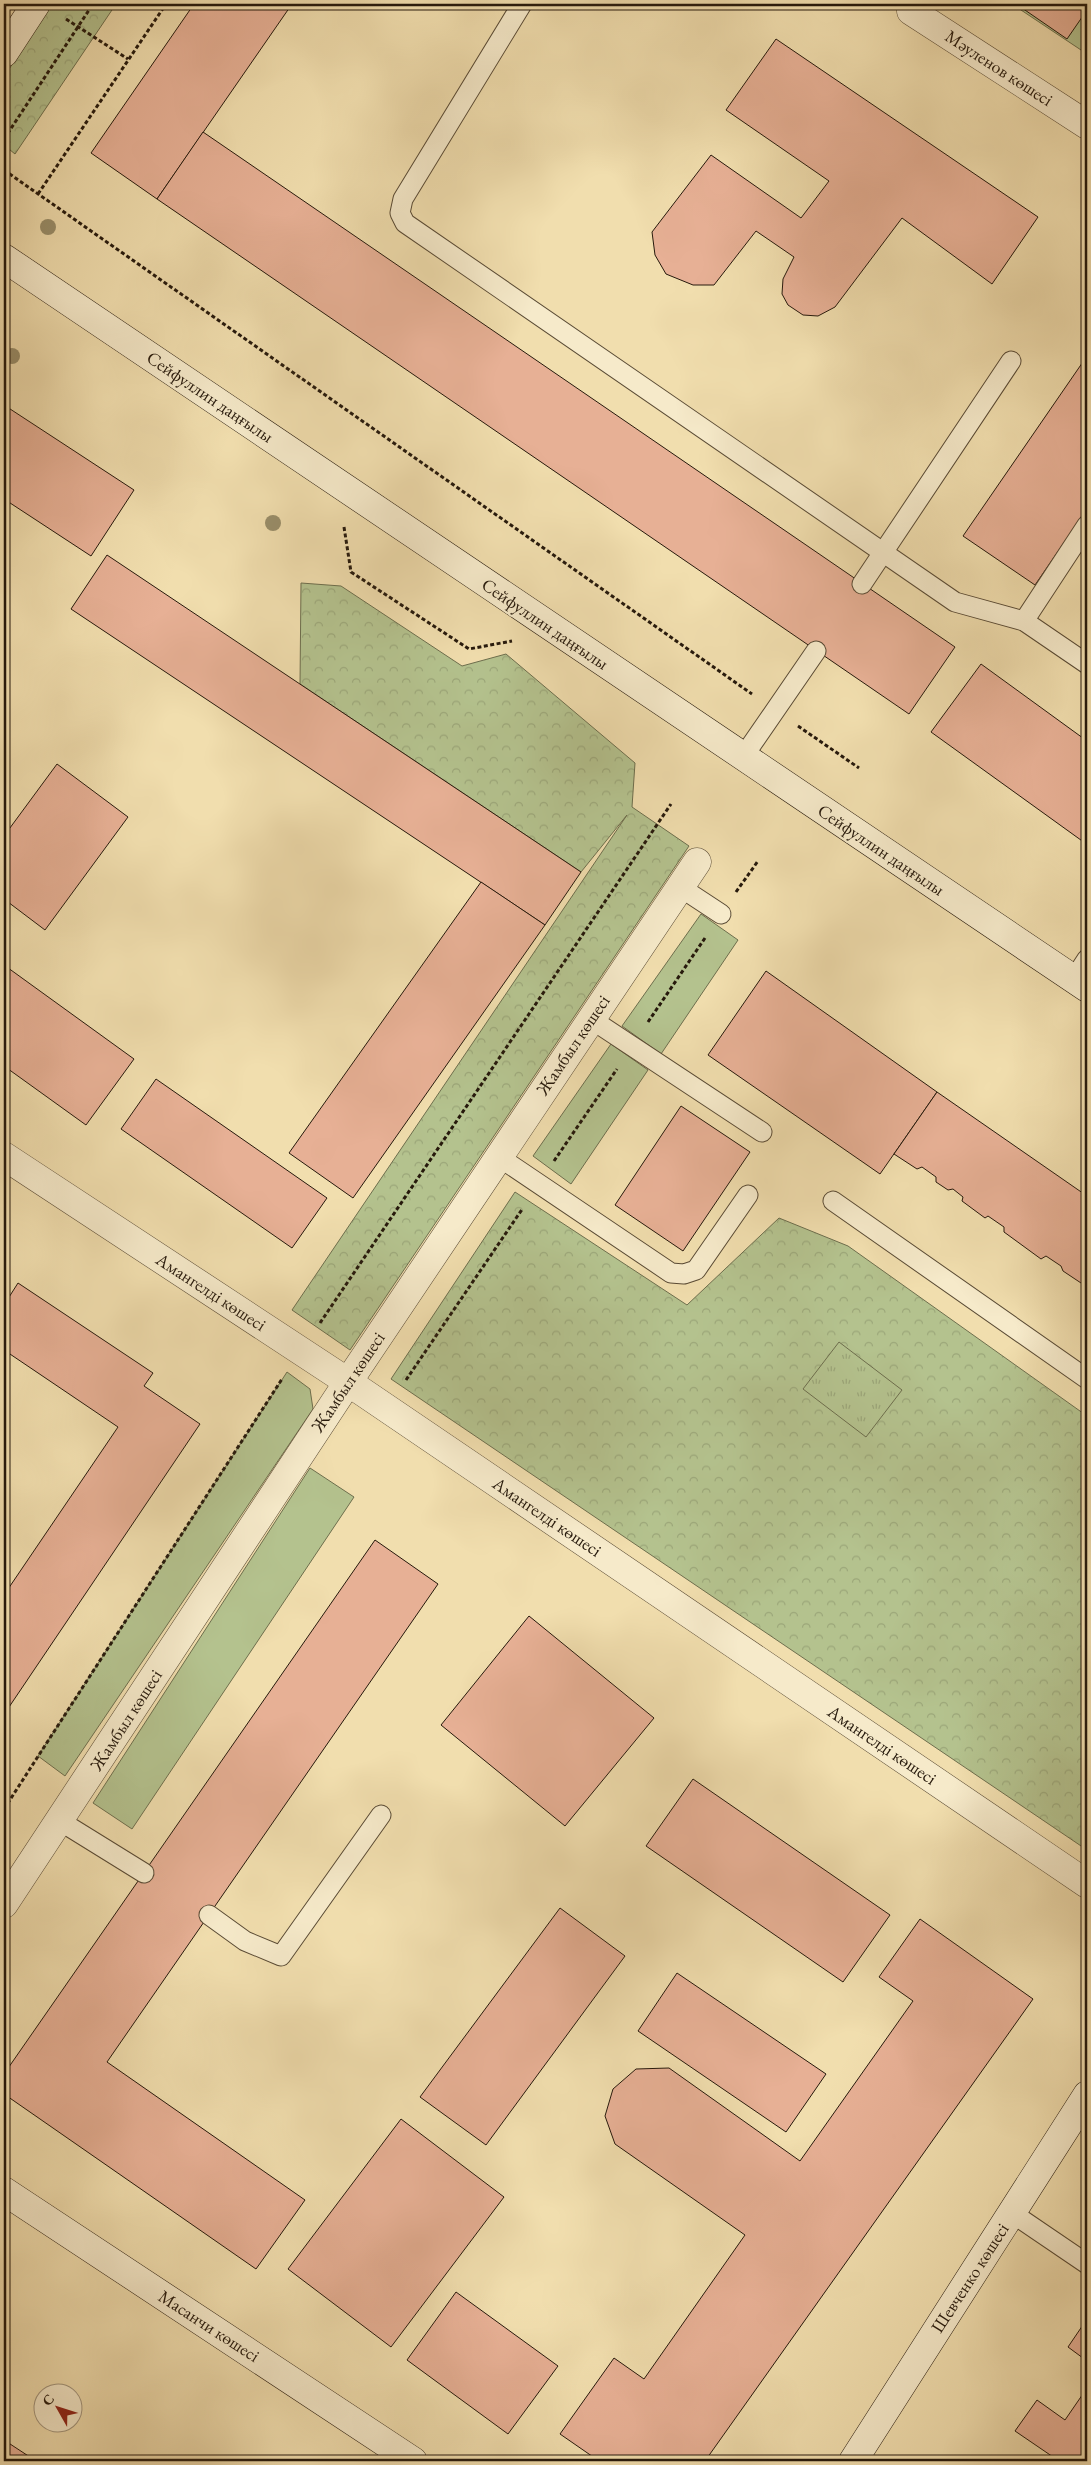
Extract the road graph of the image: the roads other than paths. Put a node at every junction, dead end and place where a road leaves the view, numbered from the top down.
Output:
1 (36, 4) edge
2 (522, 4) edge
3 (911, 11) dead end
4 (4, 53) edge
5 (1086, 119) edge
6 (4, 258) edge
7 (1011, 361) dead end
8 (1087, 525) edge
9 (884, 553) junction
10 (862, 584) dead end
11 (1024, 621) junction
12 (816, 651) dead end
13 (1087, 664) edge
14 (743, 757) junction
15 (696, 862) dead end
16 (680, 887) junction
17 (721, 914) road end
18 (1083, 975) edge
19 (591, 1019) junction
20 (762, 1132) dead end
21 (4, 1156) edge
22 (499, 1157) junction
23 (748, 1195) dead end
24 (833, 1201) dead end
25 (1087, 1379) edge
26 (348, 1382) junction
27 (381, 1815) dead end
28 (60, 1821) junction
29 (144, 1873) dead end
30 (1087, 1884) edge
31 (4, 1904) edge
32 (209, 1915) dead end
33 (1087, 2095) edge
34 (4, 2191) edge
35 (1012, 2213) junction
36 (1087, 2264) edge
37 (413, 2461) edge
38 (854, 2461) edge

1 - 4 street
2 - 9 lane
3 - 5 street, Мәуленов көшесі
6 - 14 street, Сейфуллин даңғылы
7 - 9 lane
8 - 11 lane
9 - 10 lane
9 - 11 lane
11 - 13 lane
12 - 14 lane
14 - 18 street, Сейфуллин даңғылы
15 - 16 street, Жамбыл көшесі
16 - 17 lane
16 - 19 street, Жамбыл көшесі
19 - 20 lane
19 - 22 street, Жамбыл көшесі
21 - 26 street, Амангелді көшесі
22 - 23 lane
22 - 26 street, Жамбыл көшесі
24 - 25 lane
26 - 28 street, Жамбыл көшесі
26 - 30 street, Амангелді көшесі
27 - 32 lane
28 - 29 lane
28 - 31 street, Жамбыл көшесі
33 - 35 street, Шевченко көшесі
34 - 37 street, Масанчи көшесі
35 - 36 lane
35 - 38 street, Шевченко көшесі

